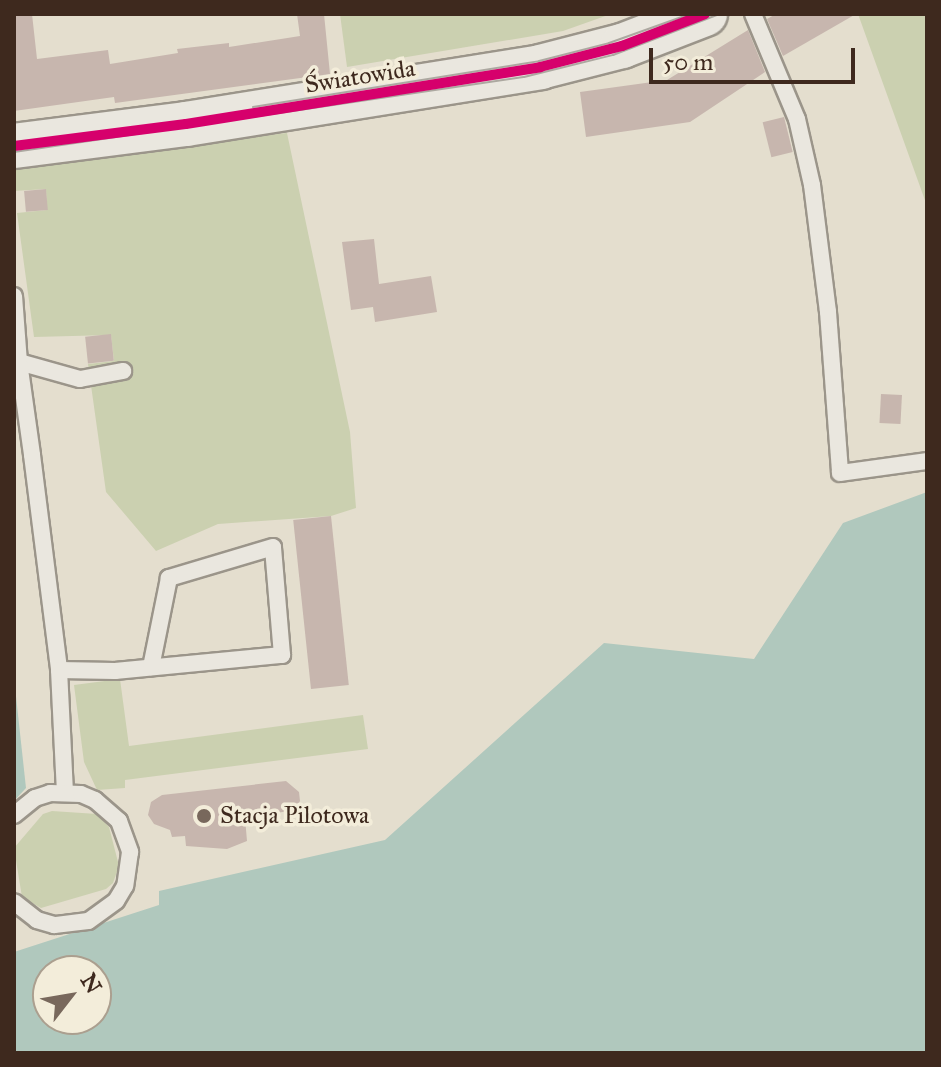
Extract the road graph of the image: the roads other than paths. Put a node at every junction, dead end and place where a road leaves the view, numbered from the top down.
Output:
1 (705, 14) edge
2 (753, 14) edge
3 (14, 146) edge
4 (14, 295) edge
5 (16, 362) edge
6 (123, 371) dead end
7 (927, 461) edge
8 (151, 667) junction
9 (59, 670) junction
10 (65, 792) junction
11 (14, 815) edge
12 (14, 902) edge

1 - 3 street, Światowida
2 - 7 lane
4 - 5 lane
5 - 6 lane
5 - 9 lane
8 - 8 lane
8 - 9 lane
9 - 10 lane
10 - 11 lane
10 - 12 lane

